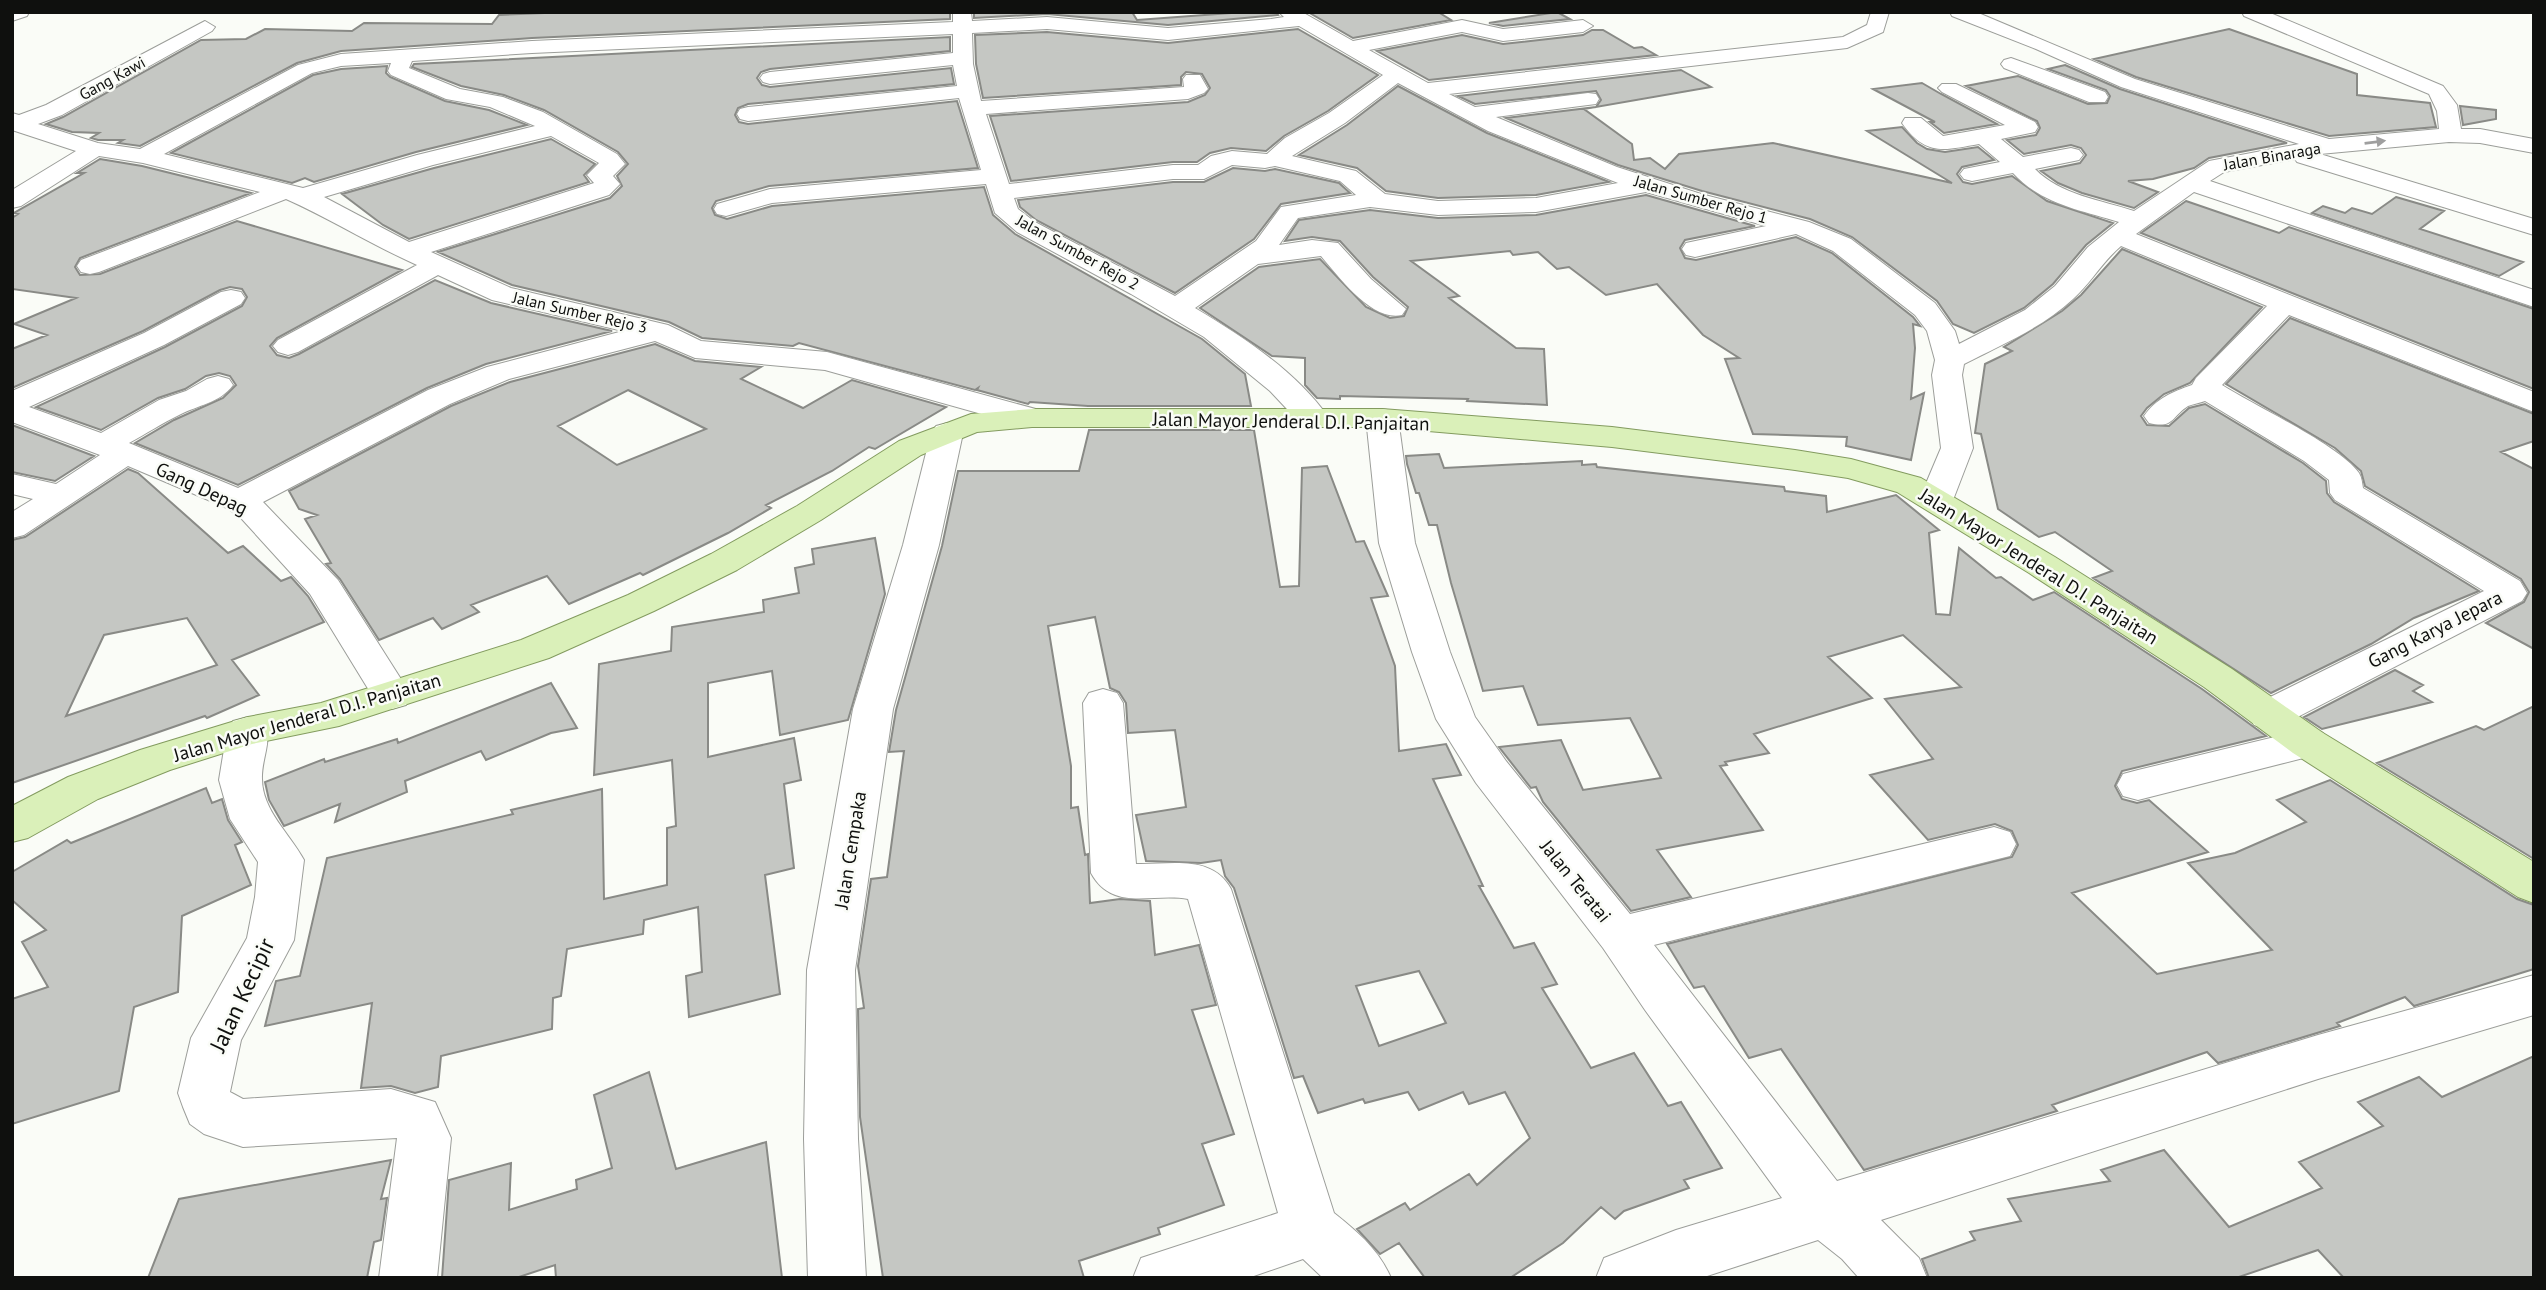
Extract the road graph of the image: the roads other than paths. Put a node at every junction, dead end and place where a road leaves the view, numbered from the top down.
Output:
1 (20, 12) edge
2 (1880, 12) edge
3 (1959, 12) edge
4 (2251, 12) edge
5 (12, 15) edge
6 (1295, 16) edge
7 (961, 20) edge
8 (1107, 20) edge
9 (622, 23) dead end
10 (1583, 26) dead end
11 (205, 27) dead end
12 (1168, 34) junction
13 (614, 43) junction
14 (1352, 47) junction
15 (1185, 55) dead end
16 (404, 56) junction
17 (963, 58) junction
18 (2011, 64) dead end
19 (1398, 74) junction
20 (770, 78) dead end
21 (1194, 79) dead end
22 (1950, 88) dead end
23 (1425, 90) junction
24 (1607, 97) dead end
25 (971, 100) junction
26 (2123, 106) dead end
27 (748, 114) dead end
28 (1472, 114) junction
29 (14, 122) edge
30 (1913, 123) dead end
31 (555, 128) junction
32 (2449, 135) junction
33 (1984, 136) junction
34 (2228, 142) dead end
35 (2327, 146) junction
36 (2534, 146) edge
37 (95, 149) junction
38 (2279, 154) junction
39 (2071, 155) dead end
40 (143, 156) junction
41 (1275, 159) junction
42 (2018, 165) junction
43 (1972, 174) dead end
44 (2190, 182) junction
45 (997, 184) junction
46 (1647, 185) junction
47 (292, 194) junction
48 (1371, 200) junction
49 (12, 201) edge
50 (726, 209) dead end
51 (1800, 227) junction
52 (2534, 227) edge
53 (2128, 228) junction
54 (1695, 249) dead end
55 (408, 251) junction
56 (1252, 257) junction
57 (439, 264) junction
58 (90, 266) dead end
59 (231, 298) dead end
60 (2534, 299) edge
61 (2285, 303) junction
62 (1178, 307) junction
63 (1392, 309) dead end
64 (658, 331) junction
65 (288, 346) dead end
66 (1950, 360) junction
67 (218, 385) dead end
68 (2208, 390) junction
69 (12, 403) edge
70 (2534, 403) edge
71 (12, 411) edge
72 (2160, 416) dead end
73 (1312, 417) junction
74 (1032, 418) junction
75 (1382, 418) junction
76 (947, 433) junction
77 (114, 449) junction
78 (12, 484) edge
79 (61, 495) junction
80 (1936, 500) junction
81 (239, 501) junction
82 (12, 528) edge
83 (392, 696) junction
84 (1103, 703) dead end
85 (2268, 715) junction
86 (248, 731) junction
87 (2308, 743) junction
88 (2138, 785) dead end
89 (12, 826) edge
90 (1994, 844) dead end
91 (2534, 885) edge
92 (1619, 935) junction
93 (2534, 995) edge
94 (1826, 1212) junction
95 (1311, 1230) junction
96 (408, 1278) edge
97 (837, 1278) edge
98 (1163, 1278) edge
99 (1362, 1278) edge
100 (1625, 1278) edge
101 (1898, 1278) edge

1 - 5 street
2 - 23 street
3 - 35 street
4 - 32 street
6 - 12 street
6 - 14 street, Jalan Sumber Rejo 1
7 - 8 street
7 - 13 street
7 - 17 street, Jalan Sumber Rejo 2
8 - 12 street
9 - 13 street
10 - 14 street
11 - 29 street, Gang Kawi
12 - 15 street
13 - 16 street
14 - 19 street, Jalan Sumber Rejo 1
16 - 31 street
16 - 40 street
17 - 20 street
17 - 25 street, Jalan Sumber Rejo 2
18 - 26 street
19 - 23 street, Jalan Sumber Rejo 1
19 - 41 street
21 - 25 street
22 - 33 street
23 - 28 street, Jalan Sumber Rejo 1
24 - 28 street
25 - 27 street
25 - 45 street, Jalan Sumber Rejo 2
28 - 46 street, Jalan Sumber Rejo 1
29 - 37 street, Jalan Sumber Rejo 3
30 - 33 street
31 - 47 street
31 - 55 street
35 -> 32 street, Jalan Binaraga
32 - 36 street, Jalan Binaraga
33 - 42 street
34 - 38 street
35 - 38 street, Jalan Binaraga
37 - 40 street, Jalan Sumber Rejo 3
37 - 49 street
38 - 44 street, Jalan Binaraga
38 - 52 street
39 - 42 street
40 - 47 street, Jalan Sumber Rejo 3
41 - 45 street
41 - 48 street
42 - 43 street
42 - 53 street
44 - 53 street, Jalan Binaraga
44 - 60 street
45 - 50 street
45 - 62 street, Jalan Sumber Rejo 2
46 - 48 street
46 - 51 street, Jalan Sumber Rejo 1
47 - 55 street, Jalan Sumber Rejo 3
47 - 58 street
48 - 56 street
51 - 54 street
51 - 66 street, Jalan Sumber Rejo 1
53 - 61 street
53 - 66 street, Jalan Binaraga
55 - 57 street, Jalan Sumber Rejo 3
56 - 62 street
56 - 63 street
57 - 64 street, Jalan Sumber Rejo 3
57 - 65 street
59 - 69 street
61 - 68 street
61 - 70 street
62 - 73 street, Jalan Sumber Rejo 2
64 - 74 street, Jalan Sumber Rejo 3
64 - 81 street
66 - 80 street, Jalan Sumber Rejo 1
67 - 77 street
68 - 72 street
68 - 85 street, Gang Karya Jepara
71 - 77 street, Gang Depag
73 - 74 main road, Jalan Mayor Jenderal D.I. Panjaitan
73 - 75 main road, Jalan Mayor Jenderal D.I. Panjaitan
74 - 76 main road, Jalan Mayor Jenderal D.I. Panjaitan
75 - 80 main road, Jalan Mayor Jenderal D.I. Panjaitan
75 - 92 street, Jalan Teratai
76 - 83 main road, Jalan Mayor Jenderal D.I. Panjaitan
76 - 97 street, Jalan Cempaka
77 - 79 street
77 - 81 street, Gang Depag
78 - 79 street
79 - 82 street
80 - 85 main road, Jalan Mayor Jenderal D.I. Panjaitan
81 - 83 street, Gang Depag
83 - 86 main road, Jalan Mayor Jenderal D.I. Panjaitan
84 - 95 street
85 - 87 main road, Jalan Mayor Jenderal D.I. Panjaitan
86 - 89 main road, Jalan Mayor Jenderal D.I. Panjaitan
86 - 96 street, Jalan Kecipir
87 - 88 street
87 - 91 main road, Jalan Mayor Jenderal D.I. Panjaitan
90 - 92 street
92 - 94 street, Jalan Teratai
93 - 94 street
94 - 100 street
94 - 101 street, Jalan Teratai
95 - 98 street
95 - 99 street

